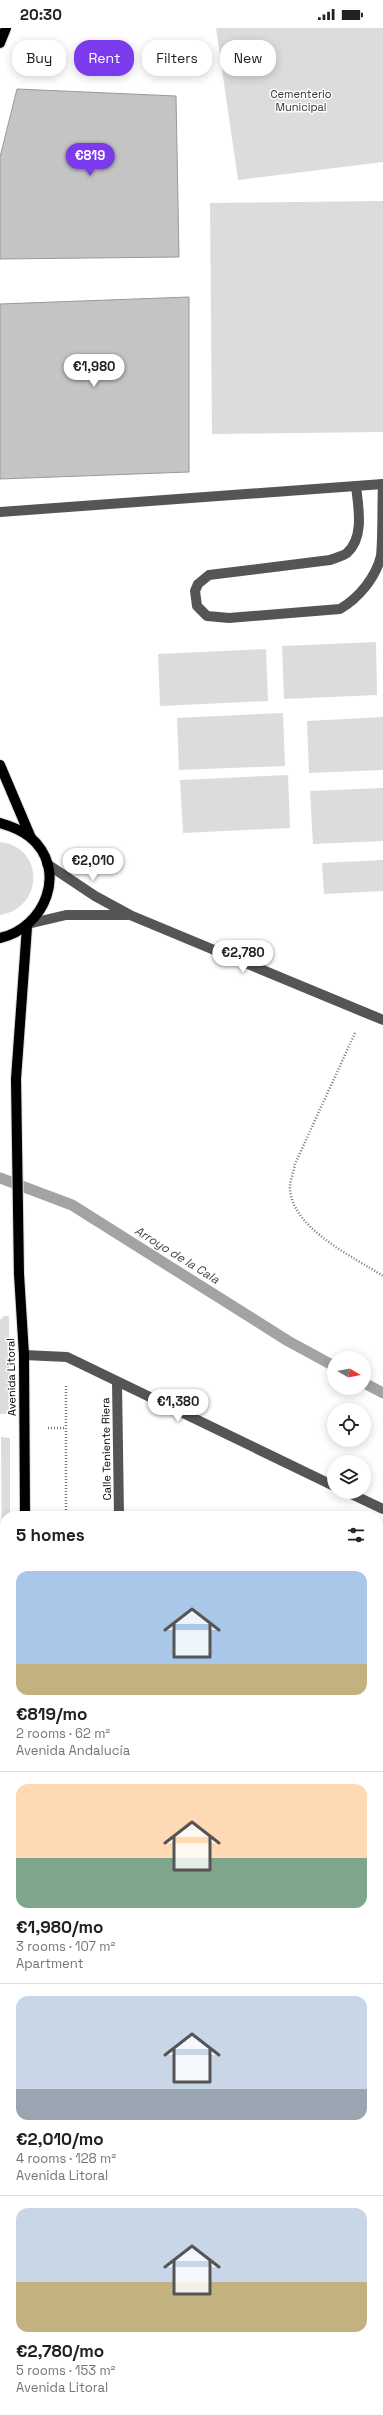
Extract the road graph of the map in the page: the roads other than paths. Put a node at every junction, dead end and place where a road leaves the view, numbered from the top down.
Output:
1 (6, 28) edge
2 (0, 43) edge
3 (383, 484) edge
4 (356, 486) junction
5 (0, 512) edge
6 (0, 765) edge
7 (0, 823) edge
8 (31, 838) junction
9 (47, 864) junction
10 (130, 915) junction
11 (29, 925) junction
12 (0, 938) edge
13 (383, 1020) edge
14 (24, 1355) junction
15 (117, 1382) junction
16 (327, 1483) edge
17 (362, 1499) edge
18 (383, 1509) edge
19 (25, 1511) edge
20 (119, 1511) edge

1 - 2 main road
3 - 4 street
3 - 4 street
4 - 5 street
6 - 8 main road
7 - 8 main road
8 - 9 main road
9 - 10 street
9 - 11 main road
10 - 11 street
10 - 13 street
11 - 12 main road
11 - 14 main road, Avenida Litoral
14 - 15 street
14 - 19 main road, Avenida Litoral
15 - 16 street
15 - 20 street, Calle Teniente Riera
17 - 18 street

